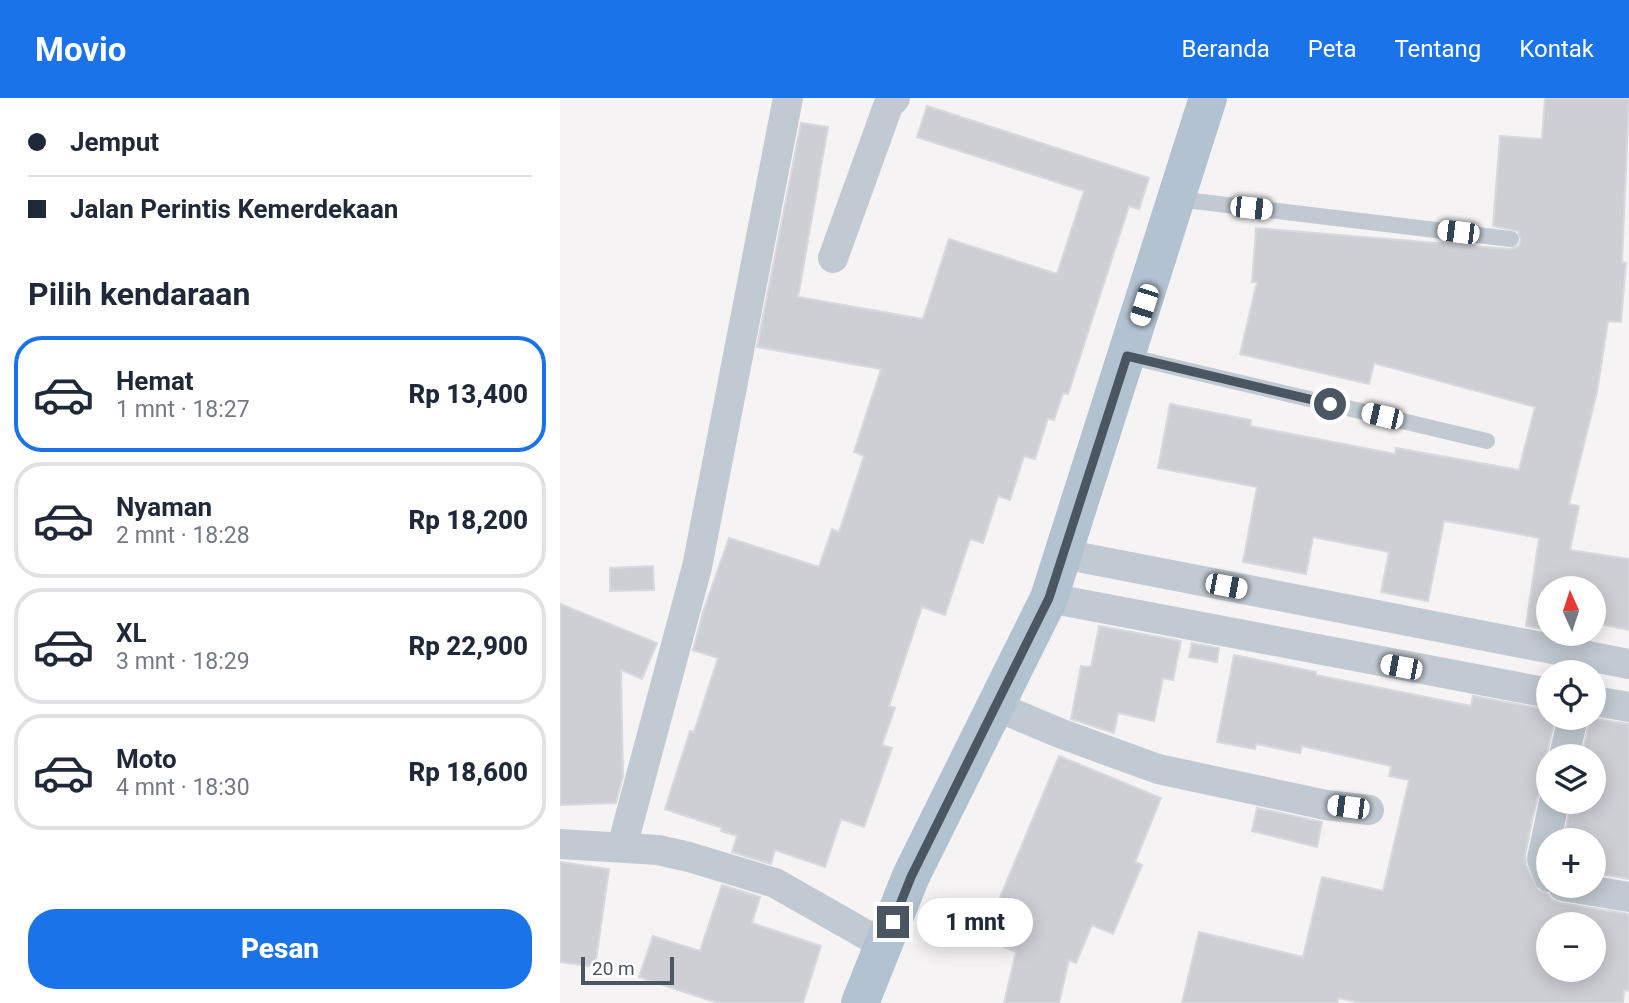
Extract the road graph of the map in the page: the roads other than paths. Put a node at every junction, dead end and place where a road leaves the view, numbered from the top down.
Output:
1 (788, 98) edge
2 (895, 98) edge
3 (1208, 98) edge
4 (1177, 200) junction
5 (1511, 239) dead end
6 (834, 258) dead end
7 (1127, 356) junction
8 (1487, 441) dead end
9 (1063, 554) junction
10 (1049, 598) junction
11 (1388, 618) junction
12 (1570, 660) edge
13 (1375, 662) junction
14 (1606, 664) edge
15 (1629, 664) edge
16 (1536, 691) edge
17 (1606, 703) edge
18 (995, 706) junction
19 (1629, 707) edge
20 (1369, 810) dead end
21 (560, 844) edge
22 (622, 846) junction
23 (1606, 893) edge
24 (1629, 897) edge
25 (884, 945) junction
26 (860, 1003) edge

1 - 22 street
2 - 6 street
3 - 4 main road
4 - 5 lane
4 - 7 main road
7 - 8 lane
7 - 9 main road
9 - 10 main road
9 - 11 street
10 - 13 street
10 - 18 main road
11 - 12 street
11 - 13 street
13 - 16 street
14 - 15 street
17 - 19 street
18 - 20 street
18 - 25 main road
21 - 22 street
22 - 25 street
23 - 24 street
25 - 26 main road

